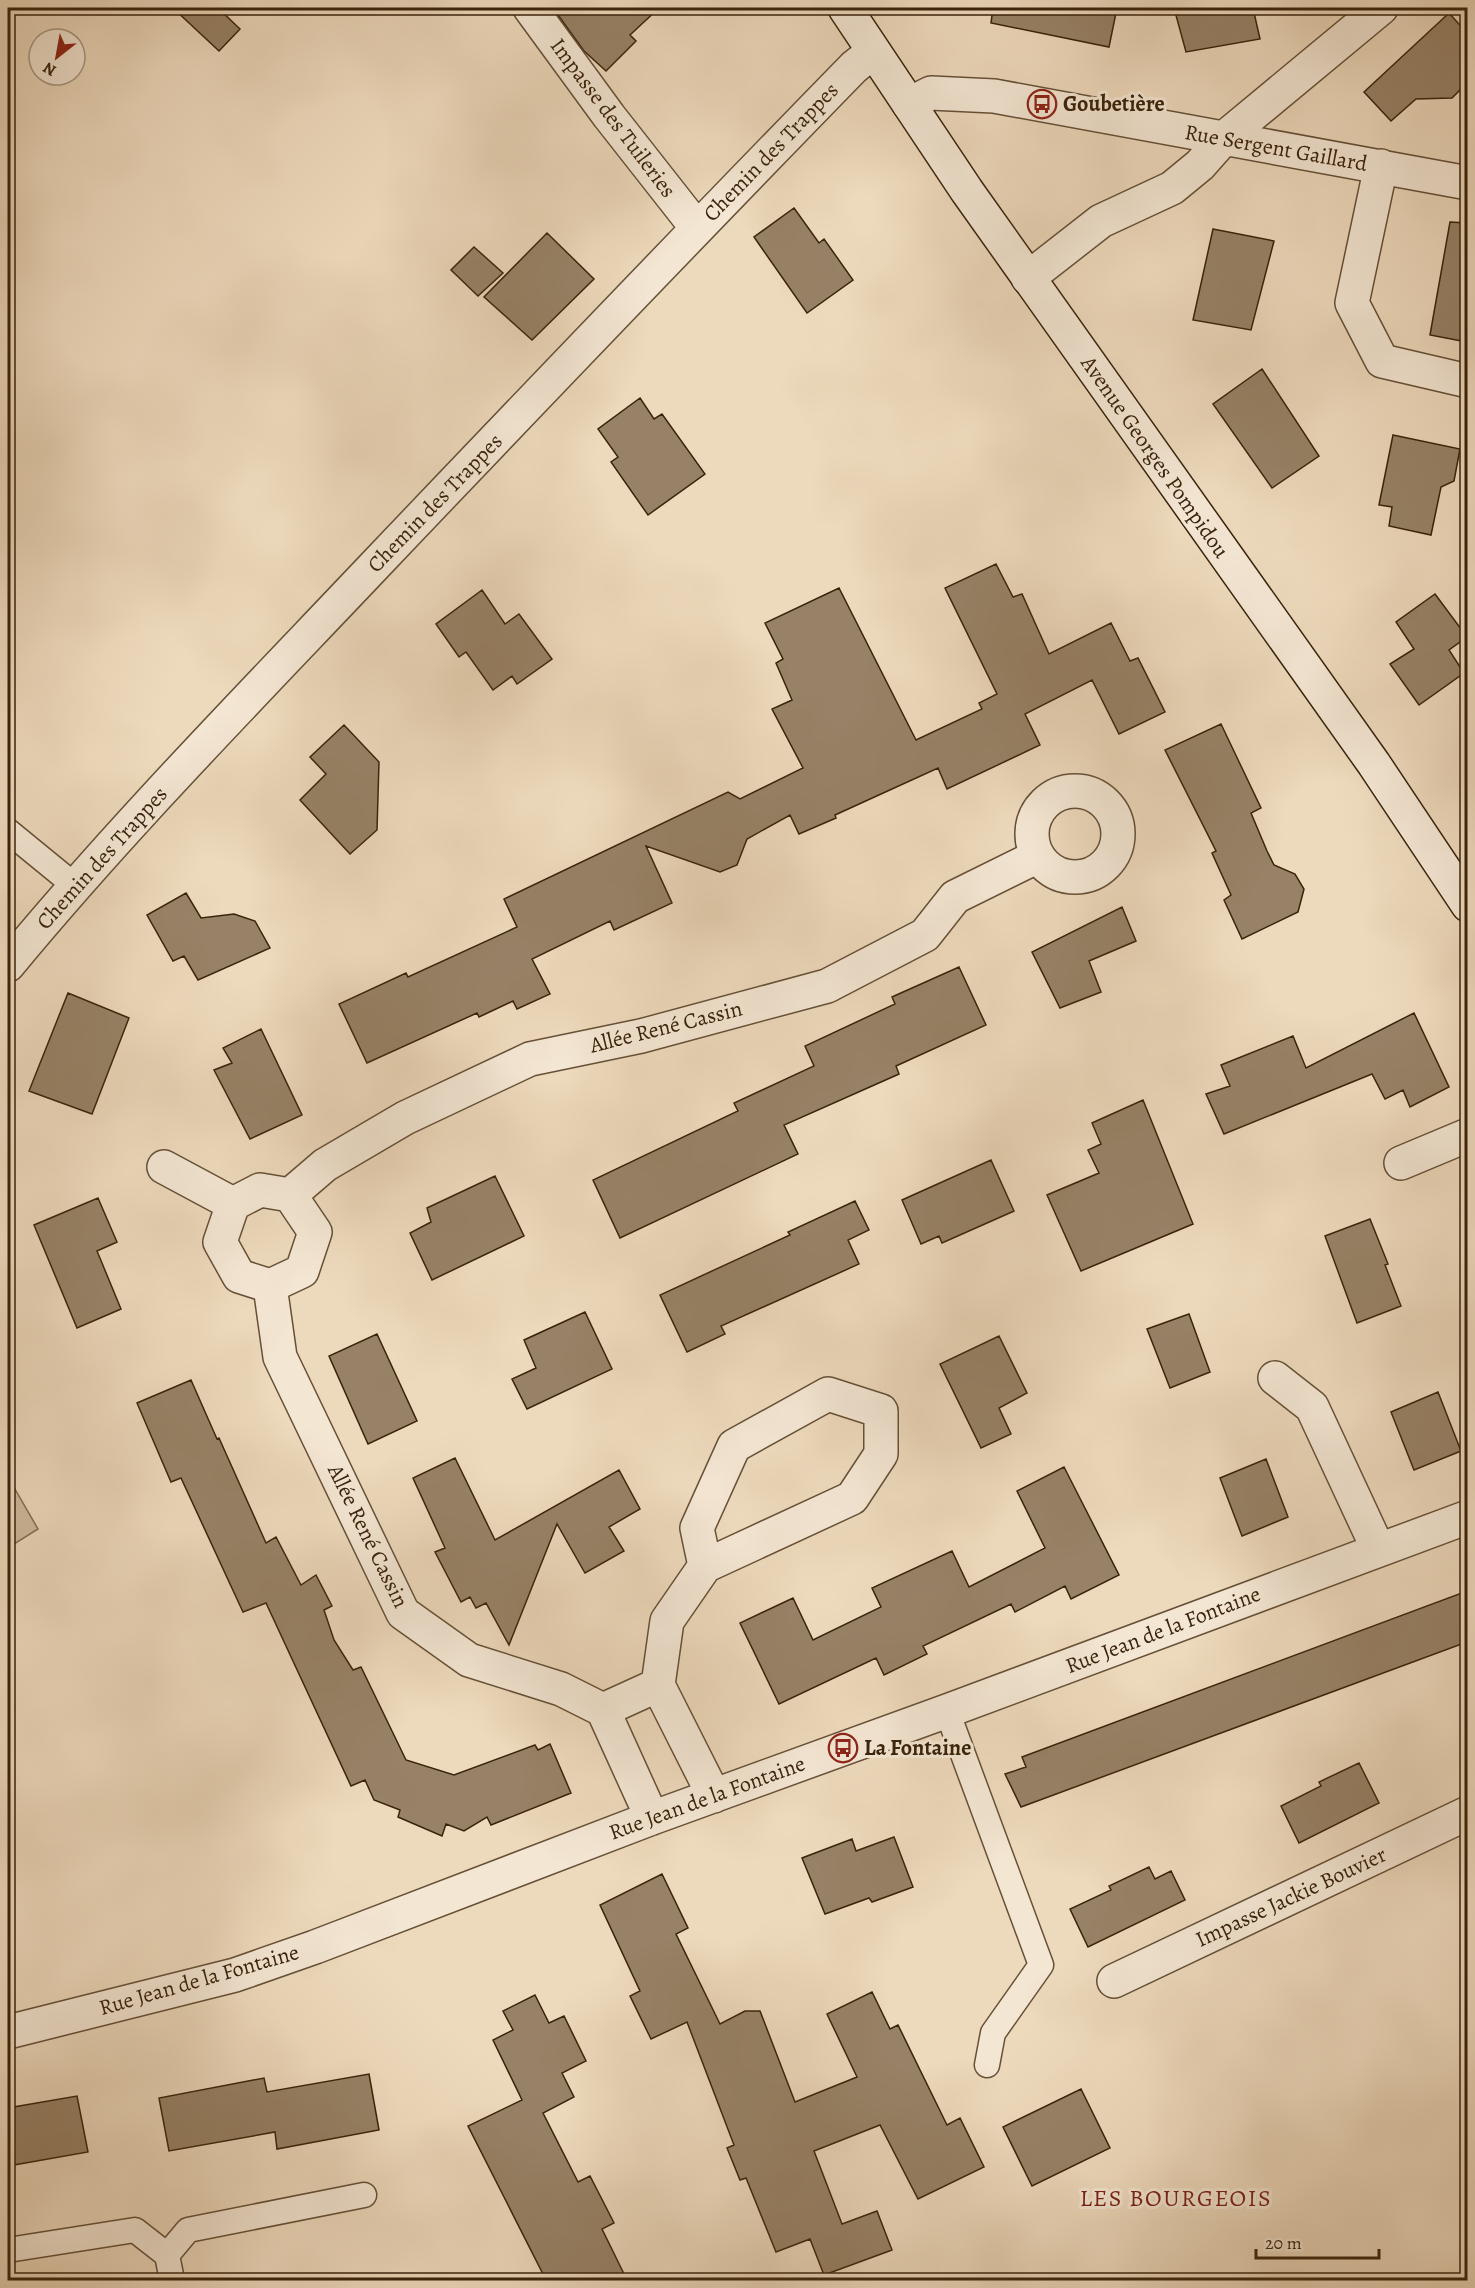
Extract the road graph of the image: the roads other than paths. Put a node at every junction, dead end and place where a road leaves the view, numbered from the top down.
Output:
1 (530, 8) edge
2 (845, 8) edge
3 (1368, 12) edge
4 (873, 52) junction
5 (909, 104) junction
6 (1223, 139) junction
7 (1381, 166) junction
8 (1467, 183) edge
9 (696, 228) junction
10 (1028, 278) junction
11 (1467, 381) edge
12 (8, 831) edge
13 (1038, 856) dead end
14 (74, 885) junction
15 (1467, 905) edge
16 (8, 965) edge
17 (1467, 1135) edge
18 (1401, 1163) dead end
19 (164, 1167) dead end
20 (290, 1195) junction
21 (233, 1204) junction
22 (270, 1286) junction
23 (1275, 1377) dead end
24 (1467, 1517) edge
25 (1378, 1549) junction
26 (705, 1566) junction
27 (658, 1685) junction
28 (603, 1710) junction
29 (947, 1711) junction
30 (714, 1796) junction
31 (1467, 1813) edge
32 (652, 1818) junction
33 (1114, 1980) dead end
34 (8, 2032) edge
35 (987, 2065) dead end
36 (364, 2195) dead end
37 (8, 2250) edge
38 (166, 2255) junction
39 (172, 2280) edge

1 - 9 street, Impasse des Tuileries
2 - 4 street, Avenue Georges Pompidou
3 - 6 street
4 - 5 street, Avenue Georges Pompidou
4 - 9 street, Chemin des Trappes
5 - 6 street, Rue Sergent Gaillard
5 - 10 street, Avenue Georges Pompidou
6 - 7 street, Rue Sergent Gaillard
6 - 10 street
7 - 8 street, Rue Sergent Gaillard
7 - 11 street
9 - 14 street, Chemin des Trappes
10 - 15 street, Avenue Georges Pompidou
12 - 14 lane
13 - 20 street, Allée René Cassin
14 - 16 street, Chemin des Trappes
17 - 18 street
19 - 21 street
20 - 21 street
20 - 22 street
21 - 22 street
22 - 28 street, Allée René Cassin
23 - 25 street
24 - 25 street, Rue Jean de la Fontaine
25 - 29 street, Rue Jean de la Fontaine
26 - 26 street
26 - 27 street
27 - 28 street
27 - 30 street
28 - 32 street
29 - 30 street, Rue Jean de la Fontaine
29 - 35 lane
30 - 32 street, Rue Jean de la Fontaine
31 - 33 street, Impasse Jackie Bouvier
32 - 34 street, Rue Jean de la Fontaine
36 - 38 lane
37 - 38 lane
38 - 39 lane

